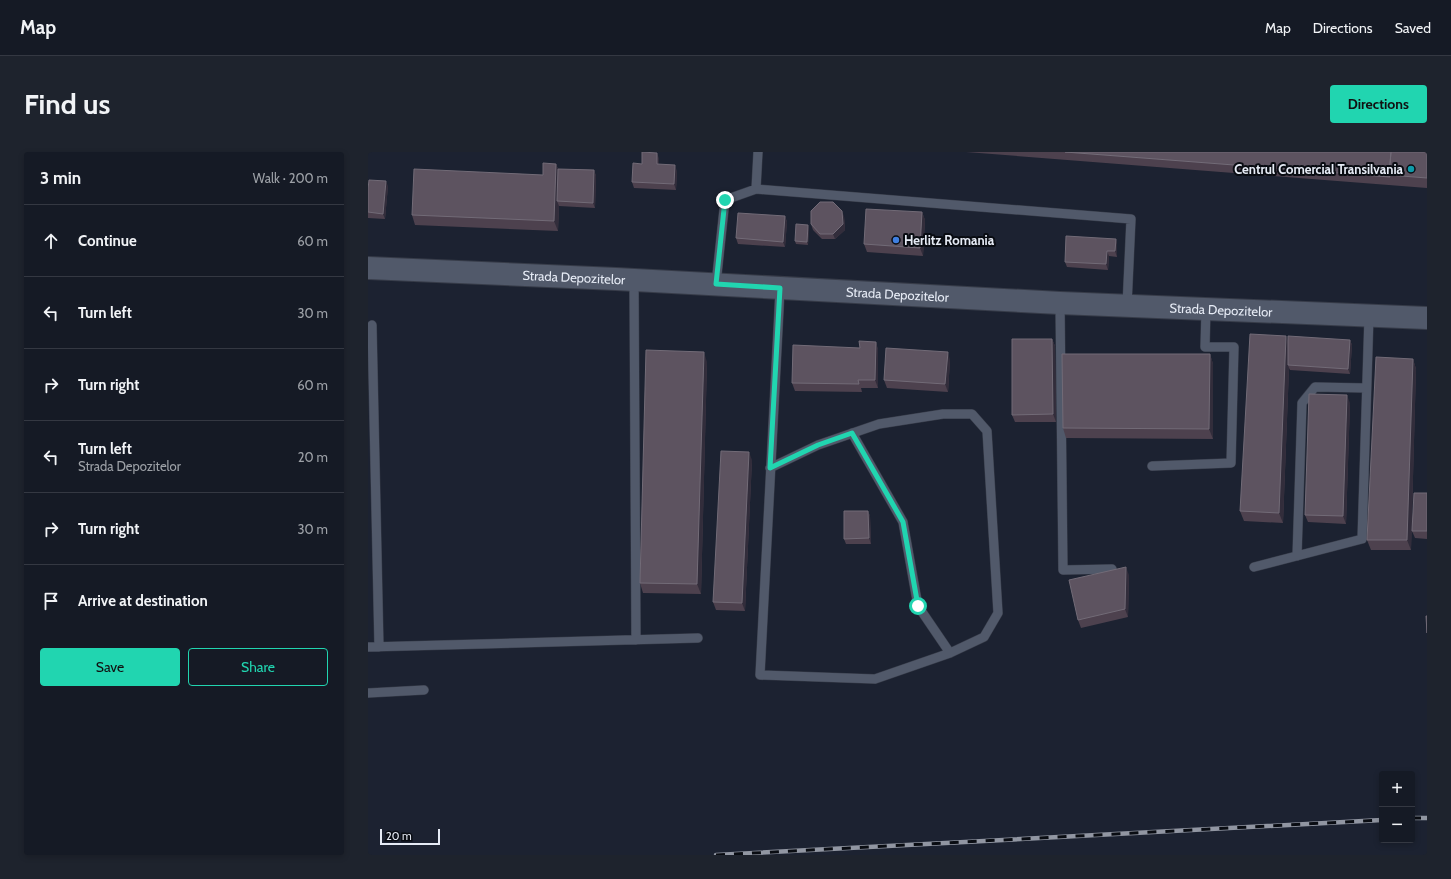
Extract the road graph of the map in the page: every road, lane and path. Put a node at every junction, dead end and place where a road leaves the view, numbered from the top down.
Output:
1 (758, 152) edge
2 (756, 189) junction
3 (368, 268) edge
4 (634, 280) junction
5 (716, 284) junction
6 (780, 288) junction
7 (1060, 303) junction
8 (1127, 306) junction
9 (1206, 309) junction
10 (1368, 316) junction
11 (1427, 318) edge
12 (368, 330) edge
13 (1366, 388) junction
14 (852, 433) junction
15 (1152, 466) dead end
16 (770, 468) junction
17 (1297, 556) junction
18 (1254, 566) dead end
19 (1112, 569) edge
20 (698, 638) dead end
21 (636, 640) junction
22 (368, 647) edge
23 (379, 647) junction
24 (950, 653) junction
25 (424, 690) dead end
26 (368, 693) edge

1 - 2 lane
2 - 5 lane
2 - 8 lane
3 - 4 street, Strada Depozitelor
4 - 5 street, Strada Depozitelor
4 - 21 lane
5 - 6 street, Strada Depozitelor
6 - 7 street, Strada Depozitelor
6 - 16 lane
7 - 8 street, Strada Depozitelor
7 - 19 lane
8 - 9 street, Strada Depozitelor
9 - 10 street, Strada Depozitelor
9 - 15 lane
10 - 11 street, Strada Depozitelor
10 - 13 lane
12 - 23 lane
13 - 17 lane
13 - 17 lane
14 - 16 lane
14 - 24 lane
14 - 24 lane
16 - 24 lane
17 - 18 lane
20 - 21 lane
21 - 23 lane
22 - 23 lane
25 - 26 lane

